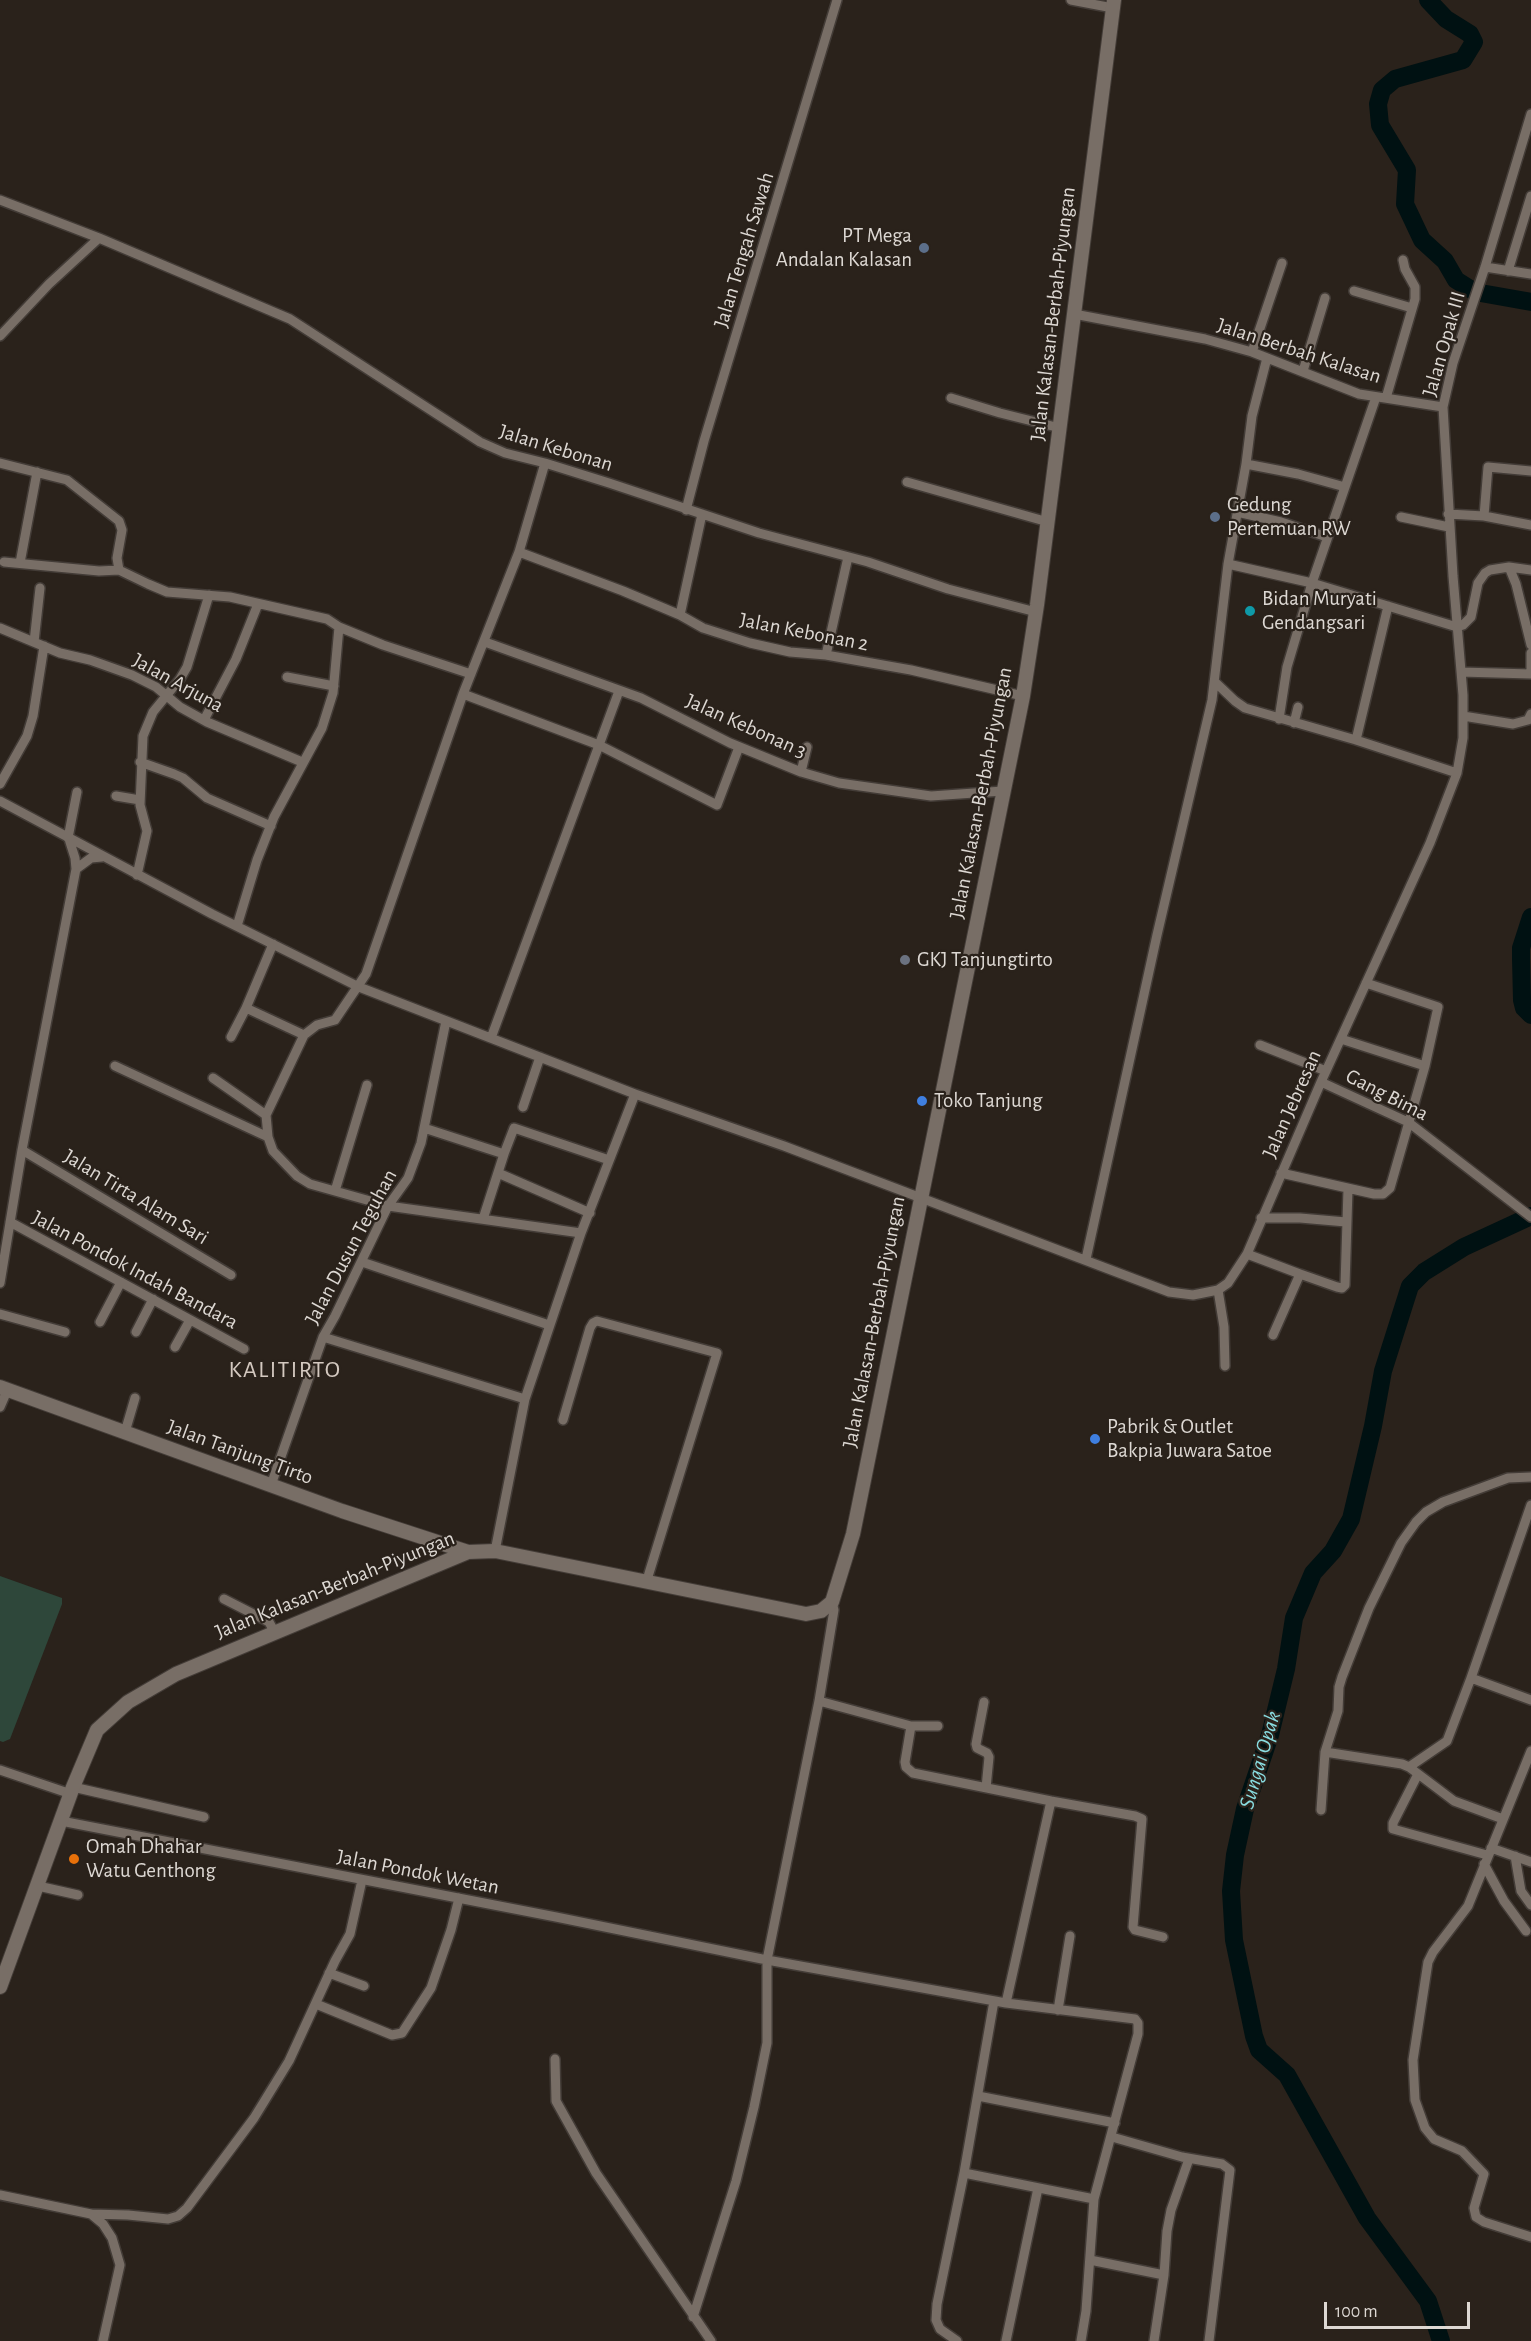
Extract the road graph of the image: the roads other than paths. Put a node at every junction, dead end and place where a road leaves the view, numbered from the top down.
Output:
1 (837, 0) edge
2 (1071, 0) edge
3 (1114, 4) edge
4 (1531, 114) edge
5 (1531, 196) edge
6 (0, 200) edge
7 (99, 238) junction
8 (1403, 260) dead end
9 (1282, 262) dead end
10 (1484, 271) junction
11 (1508, 271) junction
12 (1531, 274) edge
13 (1354, 291) dead end
14 (1325, 298) dead end
15 (1412, 308) junction
16 (1074, 314) junction
17 (0, 336) edge
18 (1252, 352) junction
19 (1267, 358) junction
20 (1303, 371) junction
21 (1376, 397) junction
22 (951, 398) dead end
23 (1386, 398) junction
24 (1443, 407) junction
25 (1060, 428) junction
26 (0, 463) edge
27 (546, 463) junction
28 (1246, 464) junction
29 (1531, 471) edge
30 (37, 472) junction
31 (907, 482) dead end
32 (1344, 487) junction
33 (686, 510) junction
34 (1237, 512) junction
35 (702, 514) junction
36 (1448, 514) junction
37 (1484, 516) junction
38 (1401, 517) dead end
39 (1048, 522) junction
40 (1531, 525) edge
41 (1449, 527) junction
42 (1327, 537) junction
43 (519, 552) junction
44 (848, 557) junction
45 (4, 562) dead end
46 (20, 563) junction
47 (1228, 564) junction
48 (1509, 567) junction
49 (119, 570) junction
50 (1531, 570) edge
51 (1312, 583) junction
52 (40, 588) dead end
53 (209, 595) junction
54 (258, 604) junction
55 (1388, 606) junction
56 (1036, 612) junction
57 (680, 615) junction
58 (339, 627) junction
59 (1457, 627) junction
60 (0, 628) edge
61 (34, 642) junction
62 (485, 642) junction
63 (1531, 645) edge
64 (44, 646) junction
65 (1531, 653) edge
66 (826, 655) junction
67 (1531, 659) edge
68 (1461, 672) junction
69 (471, 674) junction
70 (1531, 674) edge
71 (287, 677) dead end
72 (1215, 682) junction
73 (334, 686) junction
74 (619, 691) junction
75 (463, 694) junction
76 (167, 696) junction
77 (1023, 696) junction
78 (1298, 707) dead end
79 (1531, 714) edge
80 (1463, 716) junction
81 (1279, 719) junction
82 (204, 720) junction
83 (1294, 723) junction
84 (1356, 740) junction
85 (599, 745) junction
86 (739, 747) junction
87 (807, 747) dead end
88 (140, 762) junction
89 (302, 762) junction
90 (801, 772) junction
91 (1457, 773) junction
92 (0, 784) edge
93 (1003, 791) junction
94 (77, 792) dead end
95 (116, 796) dead end
96 (140, 800) junction
97 (0, 801) edge
98 (271, 826) junction
99 (68, 838) junction
100 (104, 857) junction
101 (76, 869) junction
102 (137, 875) junction
103 (237, 926) junction
104 (273, 944) junction
105 (1366, 983) junction
106 (359, 987) junction
107 (246, 1008) junction
108 (446, 1021) junction
109 (304, 1035) junction
110 (231, 1037) dead end
111 (491, 1038) junction
112 (1341, 1039) junction
113 (1260, 1045) dead end
114 (540, 1057) junction
115 (115, 1066) dead end
116 (1425, 1066) junction
117 (1326, 1071) junction
118 (213, 1078) dead end
119 (1321, 1082) junction
120 (367, 1085) dead end
121 (635, 1094) junction
122 (523, 1107) dead end
123 (266, 1115) junction
124 (1408, 1122) junction
125 (424, 1128) junction
126 (268, 1137) junction
127 (22, 1150) junction
128 (504, 1154) junction
129 (609, 1160) junction
130 (498, 1173) junction
131 (1281, 1173) junction
132 (1348, 1189) junction
133 (335, 1191) junction
134 (921, 1197) junction
135 (388, 1206) junction
136 (590, 1213) junction
137 (1531, 1217) edge
138 (1261, 1218) junction
139 (483, 1219) junction
140 (10, 1222) junction
141 (1346, 1222) junction
142 (581, 1233) junction
143 (1246, 1254) junction
144 (1086, 1259) junction
145 (362, 1262) junction
146 (1300, 1274) junction
147 (231, 1275) dead end
148 (121, 1282) junction
149 (0, 1283) edge
150 (1218, 1290) junction
151 (153, 1299) junction
152 (0, 1314) edge
153 (190, 1320) junction
154 (100, 1322) dead end
155 (549, 1325) junction
156 (66, 1332) dead end
157 (136, 1332) dead end
158 (1273, 1335) dead end
159 (323, 1337) junction
160 (176, 1347) dead end
161 (244, 1349) dead end
162 (1225, 1366) dead end
163 (3, 1389) edge
164 (135, 1398) dead end
165 (525, 1399) junction
166 (0, 1407) edge
167 (563, 1420) dead end
168 (125, 1432) junction
169 (1531, 1477) edge
170 (271, 1485) junction
171 (1531, 1504) edge
172 (441, 1545) junction
173 (495, 1551) junction
174 (468, 1552) junction
175 (441, 1564) junction
176 (646, 1583) junction
177 (224, 1599) dead end
178 (832, 1602) junction
179 (275, 1633) junction
180 (1471, 1678) junction
181 (1531, 1700) edge
182 (819, 1701) junction
183 (984, 1702) dead end
184 (911, 1726) junction
185 (938, 1726) dead end
186 (1531, 1751) edge
187 (1328, 1752) junction
188 (1409, 1767) junction
189 (0, 1770) edge
190 (1418, 1774) junction
191 (986, 1788) junction
192 (72, 1791) junction
193 (1051, 1801) junction
194 (1321, 1810) dead end
195 (204, 1817) dead end
196 (1503, 1819) junction
197 (61, 1821) junction
198 (1488, 1856) junction
199 (1515, 1856) junction
200 (1531, 1862) edge
201 (362, 1880) junction
202 (38, 1886) junction
203 (78, 1894) dead end
204 (459, 1898) junction
205 (1531, 1905) edge
206 (1526, 1931) dead end
207 (1070, 1936) dead end
208 (1163, 1937) dead end
209 (767, 1960) junction
210 (329, 1974) junction
211 (364, 1986) dead end
212 (0, 1987) edge
213 (994, 2001) junction
214 (1006, 2003) junction
215 (316, 2004) junction
216 (1058, 2010) junction
217 (555, 2060) dead end
218 (978, 2096) junction
219 (1115, 2123) junction
220 (1112, 2137) junction
221 (1189, 2159) junction
222 (964, 2173) junction
223 (1038, 2188) junction
224 (0, 2195) edge
225 (1094, 2199) junction
226 (91, 2214) junction
227 (1531, 2236) edge
228 (1090, 2260) junction
229 (1164, 2275) junction
230 (693, 2318) junction
231 (103, 2341) edge
232 (711, 2341) edge
233 (957, 2341) edge
234 (1006, 2341) edge
235 (1081, 2341) edge
236 (1154, 2341) edge
237 (1209, 2341) edge

1 - 33 street, Jalan Tengah Sawah
2 - 3 street
3 - 16 street, Jalan Kalasan-Berbah-Piyungan
4 - 10 street, Jalan Opak III
5 - 11 street
6 - 7 street, Jalan Kebonan
7 - 17 street
7 - 27 street, Jalan Kebonan
8 - 15 street
9 - 18 street
10 - 11 street
10 - 24 street, Jalan Opak III
11 - 12 street
13 - 15 street
14 - 20 street
15 - 23 street
16 - 18 street, Jalan Berbah Kalasan
16 - 25 street, Jalan Kalasan-Berbah-Piyungan
18 - 19 street, Jalan Berbah Kalasan
19 - 20 street, Jalan Berbah Kalasan
19 - 28 street
20 - 21 street, Jalan Berbah Kalasan
21 - 23 street, Jalan Berbah Kalasan
21 - 32 street
22 - 25 street
23 - 24 street, Jalan Berbah Kalasan
24 - 36 street, Jalan Opak III
25 - 39 street, Jalan Kalasan-Berbah-Piyungan
26 - 30 street
27 - 33 street, Jalan Kebonan
27 - 43 street
28 - 32 street
28 - 34 street
29 - 37 street
30 - 46 street
30 - 49 street
31 - 39 street
32 - 42 street
33 - 35 street, Jalan Kebonan
34 - 42 street
34 - 47 street
35 - 44 street, Jalan Kebonan
35 - 57 street
36 - 37 street
36 - 41 street, Jalan Opak III
37 - 40 street
38 - 41 street
39 - 56 street, Jalan Kalasan-Berbah-Piyungan
41 - 59 street, Jalan Opak III
42 - 51 street
43 - 57 street, Jalan Kebonan 2
43 - 62 street
44 - 56 street, Jalan Kebonan
44 - 66 street
45 - 46 street
46 - 49 street
47 - 51 street
47 - 72 street
48 - 50 street
48 - 59 street
48 - 63 street
49 - 53 street
51 - 55 street
51 - 81 street
52 - 61 street
53 - 54 street
53 - 76 street
54 - 58 street
54 - 82 street
55 - 59 street
55 - 84 street
56 - 77 street, Jalan Kalasan-Berbah-Piyungan
57 - 66 street, Jalan Kebonan 2
58 - 69 street
58 - 73 street
59 - 68 street, Jalan Jebresan
60 - 61 street, Jalan Arjuna
61 - 64 street, Jalan Arjuna
62 - 69 street
62 - 74 street, Jalan Kebonan 3
64 - 76 street, Jalan Arjuna
64 - 92 street
65 - 67 street
66 - 77 street, Jalan Kebonan 2
67 - 70 street
68 - 70 street
68 - 80 street, Jalan Jebresan
69 - 75 street
71 - 73 street
72 - 81 street
72 - 144 street
73 - 89 street
74 - 85 street
74 - 86 street, Jalan Kebonan 3
75 - 85 street
75 - 106 street
76 - 82 street, Jalan Arjuna
76 - 88 street
77 - 93 street, Jalan Kalasan-Berbah-Piyungan
78 - 83 street
79 - 80 street
80 - 91 street, Jalan Jebresan
81 - 83 street
82 - 89 street, Jalan Arjuna
83 - 84 street
84 - 91 street
85 - 86 street
85 - 111 street
86 - 90 street, Jalan Kebonan 3
87 - 90 street
88 - 96 street
88 - 98 street
89 - 98 street
90 - 93 street, Jalan Kebonan 3
91 - 105 street, Jalan Jebresan
93 - 134 street, Jalan Kalasan-Berbah-Piyungan
94 - 99 street
95 - 96 street
96 - 102 street
97 - 99 street
98 - 103 street
99 - 100 street
99 - 101 street
100 - 101 street
100 - 102 street
101 - 127 street
102 - 103 street
103 - 104 street
104 - 106 street
104 - 107 street
105 - 112 street, Jalan Jebresan
105 - 116 street
106 - 108 street
106 - 109 street
107 - 109 street
107 - 110 street
108 - 111 street
108 - 125 street, Jalan Dusun Teguhan
109 - 123 street
111 - 114 street
112 - 116 street
112 - 117 street, Jalan Jebresan
113 - 117 street
114 - 121 street
114 - 122 street
115 - 126 street
116 - 124 street
117 - 119 street, Jalan Jebresan
118 - 123 street
119 - 124 street, Gang Bima
119 - 131 street, Jalan Jebresan
120 - 133 street
121 - 129 street
121 - 134 street
123 - 126 street
124 - 132 street
124 - 137 street, Gang Bima
125 - 128 street
125 - 135 street, Jalan Dusun Teguhan
126 - 133 street
127 - 140 street
127 - 147 street, Jalan Tirta Alam Sari
128 - 129 street
128 - 130 street
129 - 136 street
130 - 136 street
130 - 139 street
131 - 132 street
131 - 138 street, Jalan Jebresan
132 - 141 street
133 - 135 street
134 - 144 street
134 - 178 street, Jalan Kalasan-Berbah-Piyungan
135 - 139 street
135 - 145 street, Jalan Dusun Teguhan
136 - 142 street
138 - 141 street
138 - 143 street, Jalan Jebresan
139 - 142 street
140 - 148 street, Jalan Pondok Indah Bandara
140 - 149 street
141 - 146 street
142 - 155 street
143 - 146 street
143 - 150 street, Jalan Jebresan
144 - 150 street
145 - 155 street
145 - 159 street, Jalan Dusun Teguhan
146 - 158 street
148 - 151 street, Jalan Pondok Indah Bandara
148 - 154 street
150 - 162 street
151 - 153 street, Jalan Pondok Indah Bandara
151 - 157 street
152 - 156 street
153 - 160 street
153 - 161 street, Jalan Pondok Indah Bandara
155 - 165 street
159 - 165 street
159 - 170 street, Jalan Dusun Teguhan
163 - 166 street
163 - 168 street, Jalan Tanjung Tirto
164 - 168 street
165 - 173 street
167 - 176 street
168 - 170 street, Jalan Tanjung Tirto
169 - 187 street
170 - 172 street, Jalan Tanjung Tirto
171 - 180 street
172 - 174 street, Jalan Tanjung Tirto
172 - 175 street
173 - 174 street, Jalan Kalasan-Berbah-Piyungan
173 - 176 street, Jalan Kalasan-Berbah-Piyungan
174 - 175 street, Jalan Kalasan-Berbah-Piyungan
175 - 179 street, Jalan Kalasan-Berbah-Piyungan
176 - 178 street, Jalan Kalasan-Berbah-Piyungan
177 - 179 street
178 - 182 street
179 - 192 street, Jalan Kalasan-Berbah-Piyungan
180 - 181 street
180 - 188 street
182 - 184 street
182 - 209 street
183 - 191 street
184 - 185 street
184 - 191 street
186 - 196 street
187 - 188 street
187 - 194 street
188 - 190 street
189 - 192 street
190 - 196 street
190 - 198 street
191 - 193 street
192 - 195 street
192 - 197 street, Jalan Kalasan-Berbah-Piyungan
193 - 208 street
193 - 214 street
196 - 198 street
197 - 201 street, Jalan Pondok Wetan
197 - 202 street, Jalan Kalasan-Berbah-Piyungan
198 - 199 street
198 - 206 street
198 - 227 street
199 - 200 street
199 - 205 street
201 - 204 street, Jalan Pondok Wetan
201 - 210 street
202 - 203 street
202 - 212 street, Jalan Kalasan-Berbah-Piyungan
204 - 209 street, Jalan Pondok Wetan
204 - 215 street
207 - 216 street
209 - 213 street, Jalan Pondok Wetan
209 - 230 street
210 - 211 street
210 - 215 street
213 - 214 street, Jalan Pondok Wetan
213 - 218 street
214 - 216 street, Jalan Pondok Wetan
215 - 226 street
216 - 219 street, Jalan Pondok Wetan
217 - 230 street
218 - 219 street
218 - 222 street
219 - 220 street
220 - 221 street
220 - 225 street
221 - 229 street
221 - 237 street
222 - 223 street
222 - 233 street
223 - 225 street
223 - 234 street
224 - 226 street
225 - 228 street
226 - 231 street
228 - 229 street
228 - 235 street
229 - 236 street
230 - 232 street

